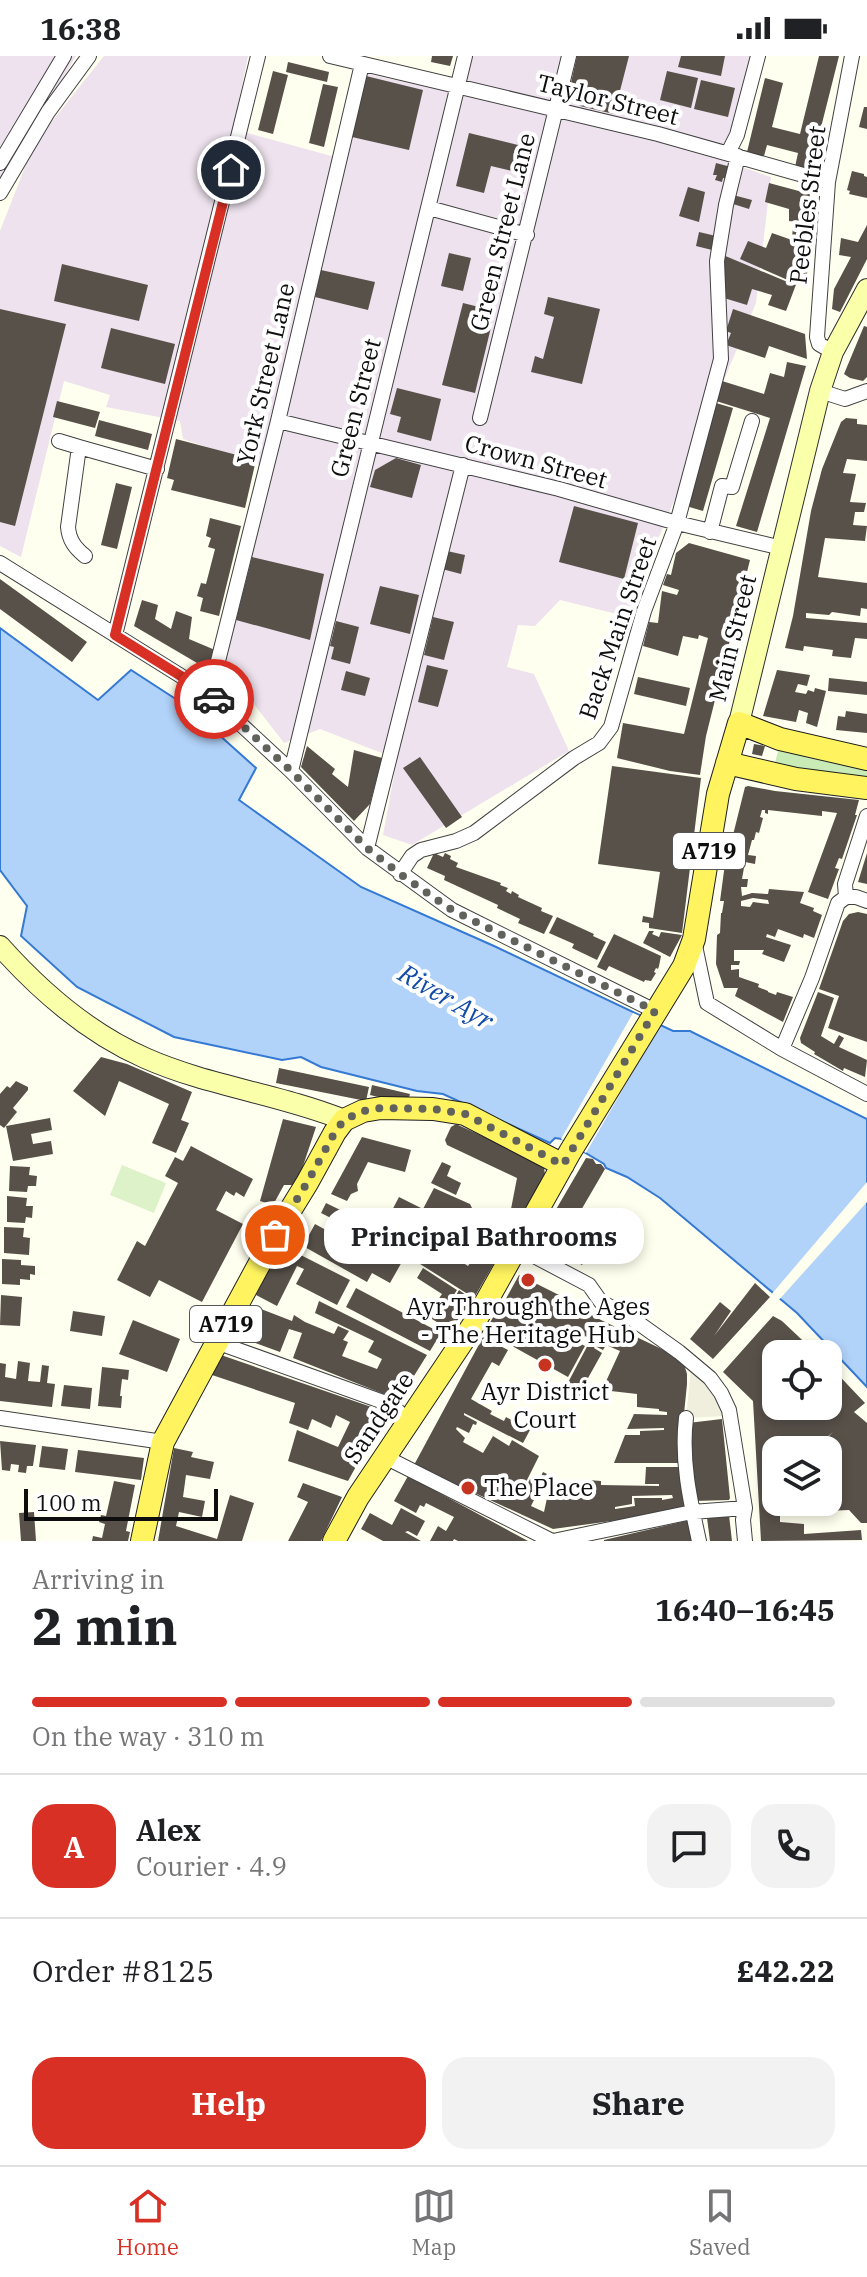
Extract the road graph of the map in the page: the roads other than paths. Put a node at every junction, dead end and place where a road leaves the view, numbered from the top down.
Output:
1 (64, 56) edge
2 (89, 56) edge
3 (258, 56) edge
4 (330, 56) edge
5 (465, 56) edge
6 (569, 56) edge
7 (758, 56) edge
8 (852, 56) edge
9 (362, 64) junction
10 (457, 88) junction
11 (556, 109) junction
12 (733, 154) junction
13 (0, 163) edge
14 (828, 182) junction
15 (0, 193) edge
16 (429, 208) junction
17 (527, 235) junction
18 (867, 289) edge
19 (833, 352) junction
20 (820, 391) junction
21 (867, 391) edge
22 (480, 418) dead end
23 (278, 421) junction
24 (752, 421) dead end
25 (59, 441) dead end
26 (370, 442) junction
27 (79, 447) junction
28 (463, 465) junction
29 (157, 469) junction
30 (677, 523) junction
31 (710, 532) junction
32 (782, 548) junction
33 (85, 556) dead end
34 (0, 563) edge
35 (115, 635) junction
36 (205, 691) junction
37 (739, 723) junction
38 (867, 759) edge
39 (727, 763) junction
40 (291, 771) junction
41 (867, 788) edge
42 (867, 816) edge
43 (367, 848) junction
44 (400, 874) junction
45 (846, 897) junction
46 (867, 901) edge
47 (694, 939) junction
48 (0, 946) edge
49 (653, 1014) junction
50 (782, 1049) junction
51 (867, 1094) edge
52 (344, 1120) junction
53 (567, 1158) junction
54 (517, 1247) junction
55 (216, 1342) junction
56 (0, 1418) edge
57 (686, 1418) dead end
58 (406, 1424) junction
59 (163, 1442) junction
60 (385, 1457) junction
61 (745, 1508) junction
62 (692, 1512) junction
63 (142, 1541) edge
64 (334, 1541) edge
65 (552, 1541) edge
66 (699, 1541) edge
67 (745, 1541) edge

1 - 13 street
2 - 15 street
3 - 29 street
4 - 9 street, Taylor Street
5 - 10 street, Green Street
6 - 11 street, Green Street Lane
7 - 12 street, Back Main Street
8 - 14 street, Peebles Street
9 - 10 street, Taylor Street
9 - 23 street, York Street Lane
10 - 11 street, Taylor Street
10 - 16 street, Green Street
11 - 12 street, Taylor Street
11 - 17 street, Green Street Lane
12 - 14 street, Taylor Street
12 - 30 street, Back Main Street
14 - 19 street, Peebles Street
16 - 17 street
16 - 26 street, Green Street
17 - 22 street, Green Street Lane
18 - 19 street, Main Street
19 - 20 street, Main Street
20 - 21 street
20 - 32 street, Main Street
23 - 26 street, Crown Street
23 - 36 street, York Street Lane
24 - 31 street
25 - 27 street
26 - 28 street, Crown Street
26 - 40 street, Green Street
27 - 29 street
27 - 33 street
28 - 30 street, Crown Street
28 - 43 street
29 - 35 street
30 - 31 street, Crown Street
30 - 44 street, Back Main Street
31 - 32 street, Crown Street
32 - 37 street, Main Street
34 - 35 street
35 - 36 street
36 - 40 street
37 - 38 main road
37 - 39 main road, Main Street / A719
39 - 41 main road
39 - 47 main road, Main Street / A719
40 - 43 street
42 - 45 street
43 - 44 street
44 - 49 street
45 - 46 street
45 - 50 street
47 - 49 main road, A719
47 - 50 street
48 - 52 street
49 - 53 main road, A719
50 - 51 street
52 - 53 main road
52 - 55 main road, A719
53 - 54 main road, A719
54 - 58 main road, Sandgate / A719
54 - 61 street
55 - 58 street
55 - 59 main road, A719
56 - 59 street
57 - 62 street
58 - 60 main road, Sandgate / A719
59 - 63 main road, A719
60 - 64 main road, Sandgate / A719
60 - 65 street
61 - 62 street
61 - 67 street
62 - 65 street
62 - 66 street

